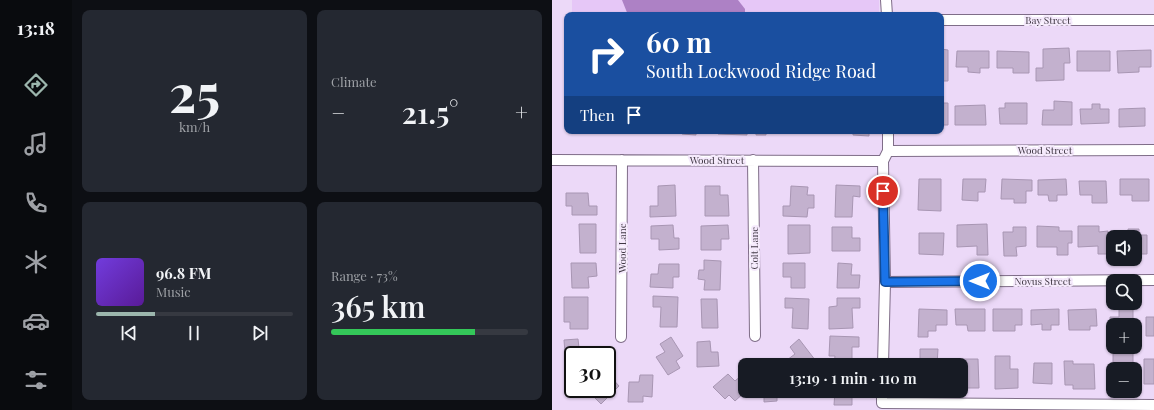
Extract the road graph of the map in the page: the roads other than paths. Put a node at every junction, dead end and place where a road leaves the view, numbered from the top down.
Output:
1 (886, 0) edge
2 (887, 12) edge
3 (944, 20) edge
4 (1154, 20) edge
5 (888, 134) edge
6 (1154, 150) edge
7 (888, 151) junction
8 (552, 160) edge
9 (622, 160) junction
10 (752, 160) junction
11 (883, 161) junction
12 (1154, 280) edge
13 (885, 282) junction
14 (755, 336) dead end
15 (621, 337) dead end
16 (883, 358) edge
17 (882, 398) edge
18 (1154, 406) edge

1 - 2 street
3 - 4 street, Bay Street
5 - 7 street
6 - 7 street, Wood Street
7 - 11 street
8 - 9 street, Wood Street
9 - 10 street, Wood Street
9 - 15 street, Wood Lane
10 - 11 street, Wood Street
10 - 14 street, Colt Lane
11 - 13 street
12 - 13 street, Novus Street
13 - 16 street
17 - 18 street

